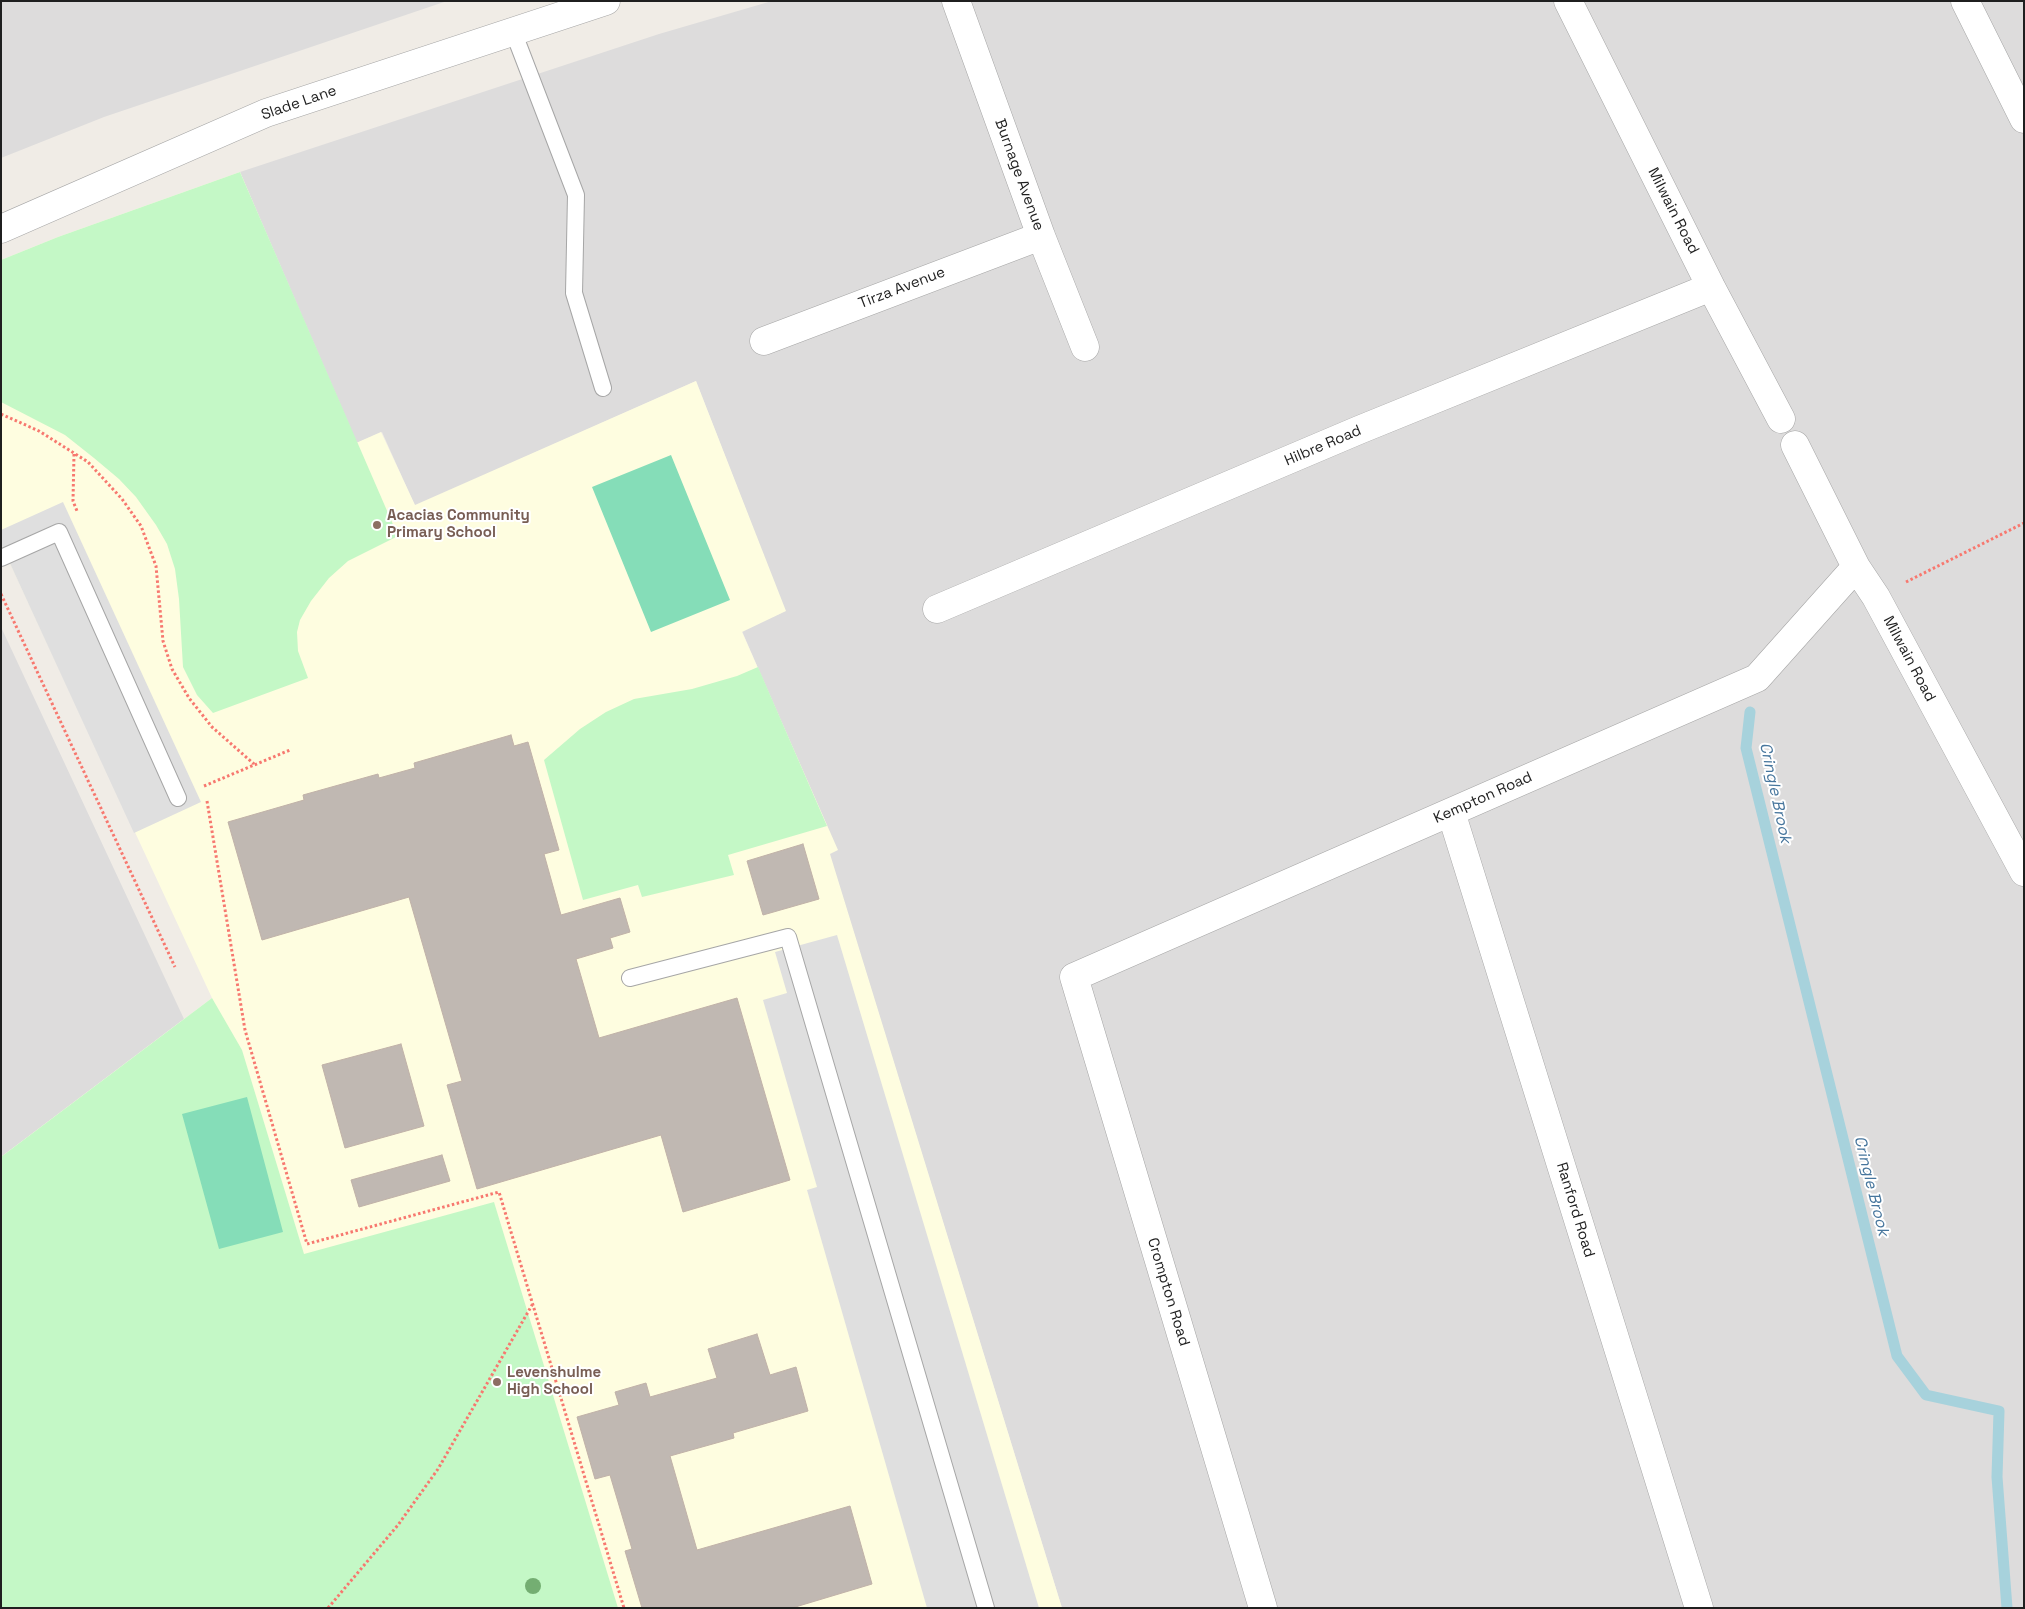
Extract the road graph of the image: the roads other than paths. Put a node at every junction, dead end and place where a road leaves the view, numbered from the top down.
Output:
1 (606, 1) edge
2 (956, 1) edge
3 (1568, 1) edge
4 (1966, 1) edge
5 (514, 32) junction
6 (2024, 119) edge
7 (1, 229) edge
8 (1041, 236) junction
9 (1711, 287) junction
10 (764, 341) dead end
11 (1085, 347) dead end
12 (603, 388) dead end
13 (1780, 419) dead end
14 (1794, 445) dead end
15 (1, 558) edge
16 (1856, 567) junction
17 (937, 609) dead end
18 (178, 798) road end
19 (1451, 812) junction
20 (2024, 872) edge
21 (1074, 977) joint
22 (630, 978) dead end
23 (986, 1608) edge
24 (1263, 1608) edge
25 (1699, 1608) edge

1 - 5 street, Slade Lane
2 - 8 street, Burnage Avenue
3 - 9 street, Milwain Road
4 - 6 street
5 - 7 street, Slade Lane
5 - 12 lane
8 - 10 street, Tirza Avenue
8 - 11 street, Burnage Avenue
9 - 13 street, Milwain Road
9 - 17 street, Hilbre Road
14 - 16 street, Milwain Road
15 - 18 lane
16 - 19 street, Kempton Road
16 - 20 street, Milwain Road
19 - 21 street, Kempton Road
19 - 25 street, Ranford Road
21 - 24 street, Crompton Road
22 - 23 lane

